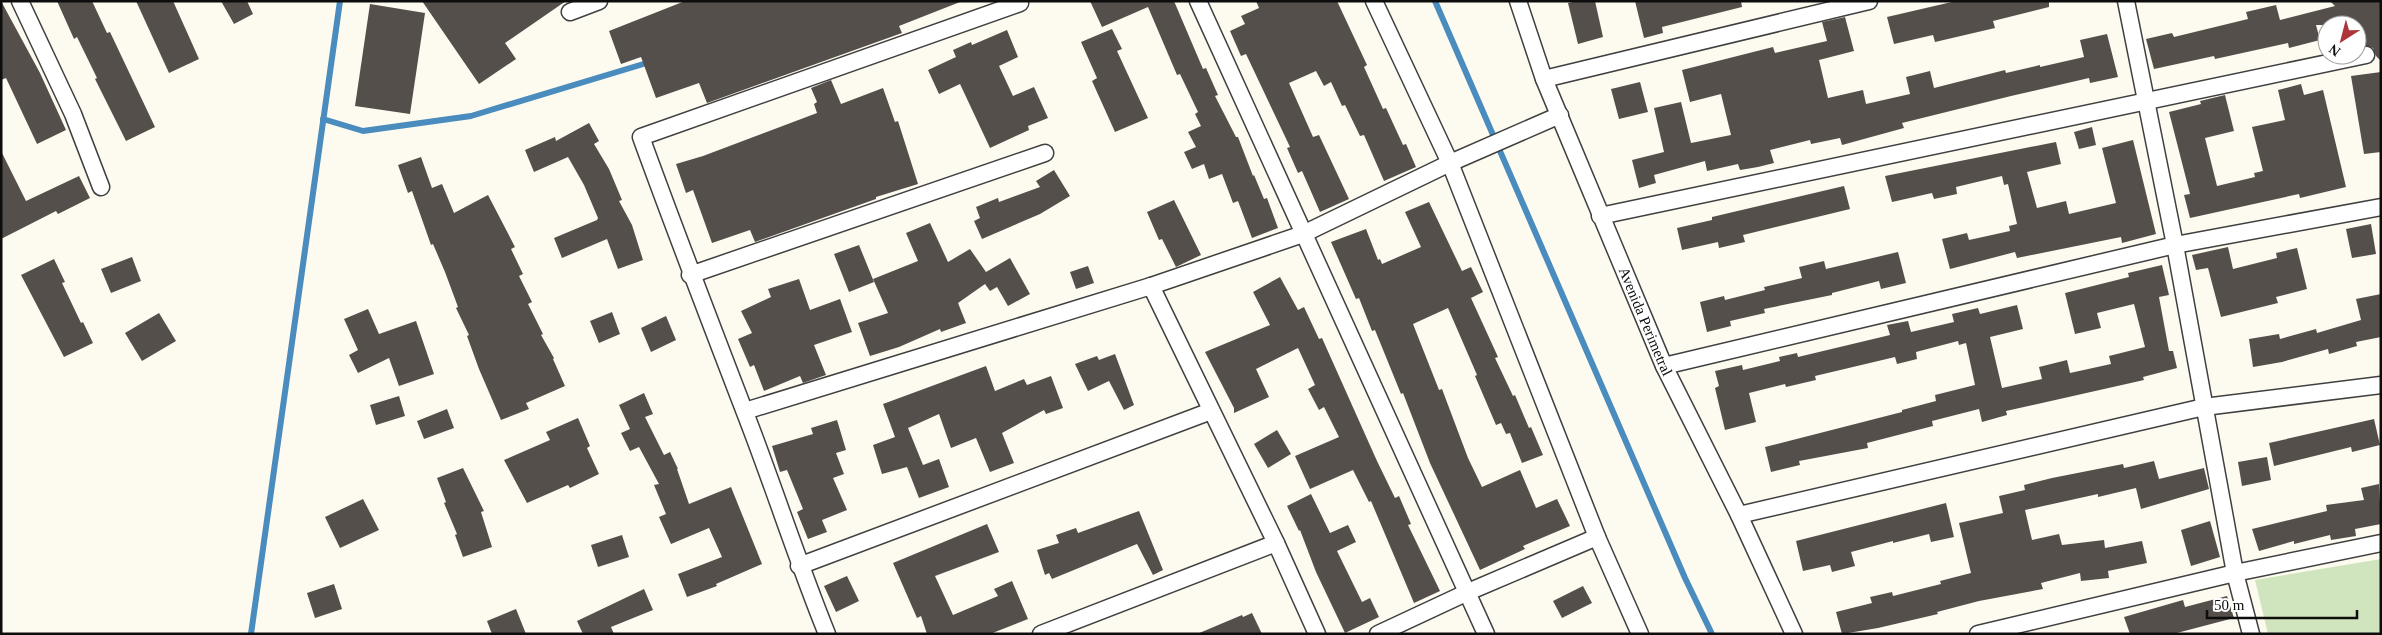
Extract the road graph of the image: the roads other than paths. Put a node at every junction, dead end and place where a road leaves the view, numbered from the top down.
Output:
1 (20, 1) edge
2 (599, 1) edge
3 (1019, 1) edge
4 (1198, 1) edge
5 (1374, 1) edge
6 (1518, 1) edge
7 (1869, 1) edge
8 (2126, 1) edge
9 (1832, 5) edge
10 (570, 12) dead end
11 (2319, 65) edge
12 (1544, 79) junction
13 (2145, 102) junction
14 (1560, 115) junction
15 (1045, 152) dead end
16 (1450, 163) junction
17 (101, 187) dead end
18 (2381, 207) edge
19 (1600, 216) junction
20 (1303, 234) junction
21 (2175, 245) junction
22 (690, 275) junction
23 (1151, 286) junction
24 (1664, 366) junction
25 (2381, 385) edge
26 (2204, 407) junction
27 (745, 411) junction
28 (1211, 411) junction
29 (1739, 514) junction
30 (1597, 537) junction
31 (1276, 543) junction
32 (2381, 543) edge
33 (799, 566) junction
34 (2235, 573) junction
35 (1468, 592) junction
36 (827, 634) edge
37 (1041, 634) edge
38 (1317, 634) edge
39 (1378, 634) edge
40 (1486, 634) edge
41 (1640, 634) edge
42 (1794, 634) edge
43 (1978, 634) edge
44 (2250, 634) edge

1 - 17 street
2 - 10 street
3 - 22 street
4 - 20 street
5 - 16 street
6 - 12 street, Avenida Perimetral
7 - 9 street
8 - 13 street
9 - 12 street
11 - 13 street
12 - 14 street, Avenida Perimetral
13 - 19 street
13 - 21 street
14 - 16 street
14 - 19 street, Avenida Perimetral
15 - 22 street
16 - 20 street
16 - 30 street
18 - 21 street
19 - 24 street, Avenida Perimetral
20 - 23 street
20 - 35 street
21 - 24 street
21 - 26 street
22 - 27 street
23 - 27 street
23 - 28 street
24 - 29 street, Avenida Perimetral
25 - 26 street
26 - 29 street
26 - 34 street
27 - 33 street
28 - 31 street
28 - 33 street
29 - 42 street, Avenida Perimetral
30 - 35 street
30 - 41 street
31 - 37 street
31 - 38 street
32 - 34 street
33 - 36 street
34 - 43 street
34 - 44 street
35 - 39 street
35 - 40 street

